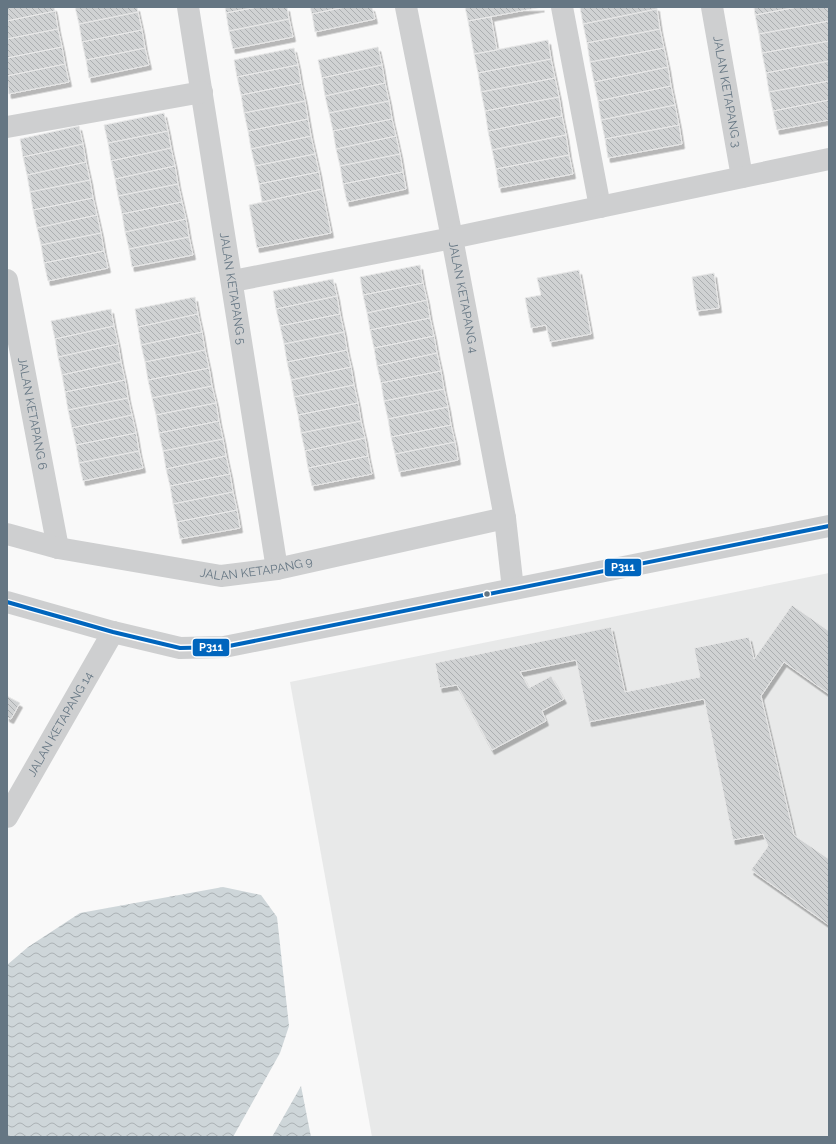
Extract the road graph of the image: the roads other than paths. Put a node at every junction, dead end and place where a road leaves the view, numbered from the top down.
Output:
1 (188, 7) edge
2 (406, 7) edge
3 (562, 7) edge
4 (712, 7) edge
5 (202, 92) junction
6 (7, 127) edge
7 (829, 159) edge
8 (742, 177) junction
9 (600, 207) junction
10 (452, 238) junction
11 (7, 280) edge
12 (233, 281) junction
13 (505, 518) junction
14 (829, 526) edge
15 (7, 534) edge
16 (58, 548) junction
17 (277, 569) junction
18 (514, 589) junction
19 (7, 602) edge
20 (113, 632) junction
21 (7, 817) edge

1 - 5 street, JALAN KETAPANG 5
2 - 10 street, JALAN KETAPANG 4
3 - 9 street
4 - 8 street, JALAN KETAPANG 3
5 - 6 street
5 - 12 street, JALAN KETAPANG 5
7 - 8 street
8 - 9 street
9 - 10 street
10 - 12 street
10 - 13 street, JALAN KETAPANG 4
11 - 16 street, JALAN KETAPANG 6
12 - 17 street, JALAN KETAPANG 5
13 - 17 street, JALAN KETAPANG 9
13 - 18 street, JALAN KETAPANG 4
14 - 18 street
15 - 16 street, JALAN KETAPANG 9
16 - 17 street, JALAN KETAPANG 9
18 - 20 street
19 - 20 street
20 - 21 street, JALAN KETAPANG 14

